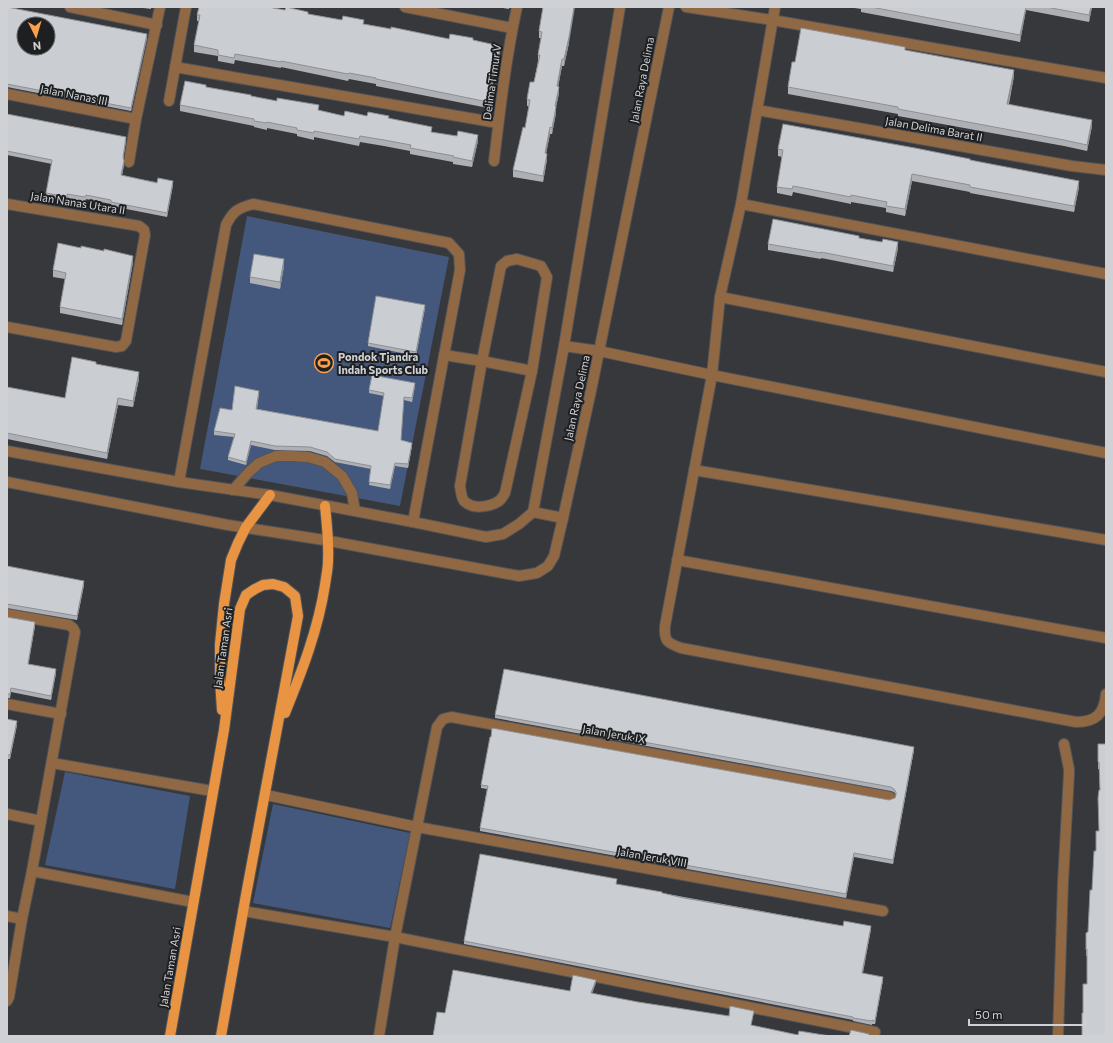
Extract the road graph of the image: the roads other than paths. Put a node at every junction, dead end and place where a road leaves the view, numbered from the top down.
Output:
1 (70, 7) edge
2 (160, 7) edge
3 (186, 7) edge
4 (405, 7) edge
5 (517, 7) edge
6 (620, 7) edge
7 (669, 7) edge
8 (686, 7) edge
9 (775, 7) edge
10 (772, 20) junction
11 (157, 25) junction
12 (512, 28) junction
13 (175, 67) junction
14 (1106, 78) edge
15 (7, 94) edge
16 (168, 101) dead end
17 (757, 110) junction
18 (136, 119) junction
19 (498, 123) junction
20 (494, 161) dead end
21 (129, 162) dead end
22 (1106, 170) edge
23 (7, 204) edge
24 (741, 204) junction
25 (1106, 274) edge
26 (720, 297) junction
27 (7, 327) edge
28 (564, 346) junction
29 (599, 352) junction
30 (444, 355) junction
31 (482, 361) junction
32 (532, 371) junction
33 (1106, 372) edge
34 (712, 375) junction
35 (7, 451) edge
36 (1106, 453) edge
37 (694, 470) junction
38 (7, 482) edge
39 (180, 482) junction
40 (232, 490) junction
41 (270, 495) junction
42 (322, 505) junction
43 (355, 511) junction
44 (533, 512) junction
45 (563, 518) junction
46 (413, 522) junction
47 (246, 527) junction
48 (326, 540) junction
49 (1106, 540) edge
50 (678, 560) junction
51 (7, 614) edge
52 (1106, 638) edge
53 (1106, 694) edge
54 (7, 704) edge
55 (61, 714) junction
56 (224, 730) junction
57 (277, 736) junction
58 (1064, 744) dead end
59 (52, 763) junction
60 (212, 791) junction
61 (266, 795) junction
62 (890, 797) dead end
63 (7, 814) edge
64 (41, 821) junction
65 (417, 827) junction
66 (32, 871) junction
67 (193, 902) junction
68 (244, 911) junction
69 (883, 911) dead end
70 (7, 916) edge
71 (22, 919) junction
72 (395, 937) junction
73 (7, 1001) edge
74 (875, 1032) dead end
75 (170, 1036) edge
76 (221, 1036) edge
77 (379, 1036) edge
78 (1058, 1036) edge

1 - 11 street
2 - 11 street
3 - 13 street
4 - 12 street
5 - 12 street, Delima Timur V
6 - 28 street, Jalan Raya Delima
7 - 29 street, Jalan Raya Delima
8 - 10 street
9 - 10 street
10 - 14 street
10 - 17 street
11 - 18 street
12 - 19 street, Delima Timur V
13 - 16 street
13 - 19 street
15 - 18 street, Jalan Nanas III
17 - 22 street, Jalan Delima Barat II
17 - 24 street
18 - 21 street
19 - 20 street, Delima Timur V
23 - 27 street, Jalan Nanas Utara II
24 - 25 street
24 - 26 street
26 - 33 street
26 - 34 street
28 - 29 street
28 - 44 street, Jalan Raya Delima
29 - 34 street
29 - 45 street, Jalan Raya Delima
30 - 31 street
30 - 39 street
30 - 46 street
31 - 32 street
31 - 32 street
31 - 32 street
34 - 36 street
34 - 37 street
35 - 39 street
37 - 49 street
37 - 50 street
38 - 47 street
39 - 40 street
40 - 41 street
40 - 43 street
41 - 42 street
41 - 47 main road
42 - 43 street
42 - 48 main road
43 - 46 street
44 - 45 street
44 - 46 street
45 - 48 street, Jalan Raya Delima
47 - 48 street
47 - 56 main road
48 - 57 main road
50 - 52 street
50 - 53 street
51 - 55 street
54 - 55 street
55 - 59 street
56 - 57 main road, Jalan Taman Asri
56 - 60 main road, Jalan Taman Asri
57 - 61 main road, Jalan Taman Asri
58 - 78 street
59 - 60 street
59 - 64 street
60 - 67 main road, Jalan Taman Asri
61 - 65 street, Jalan Jeruk VIII
61 - 68 main road, Jalan Taman Asri
62 - 65 street, Jalan Jeruk IX
63 - 64 street
64 - 66 street
65 - 69 street, Jalan Jeruk VIII
65 - 72 street, Jalan Jeruk IX
66 - 67 street
66 - 71 street
67 - 75 main road, Jalan Taman Asri
68 - 72 street
68 - 76 main road, Jalan Taman Asri
70 - 71 street
71 - 73 street
72 - 74 street
72 - 77 street, Jalan Jeruk IX

